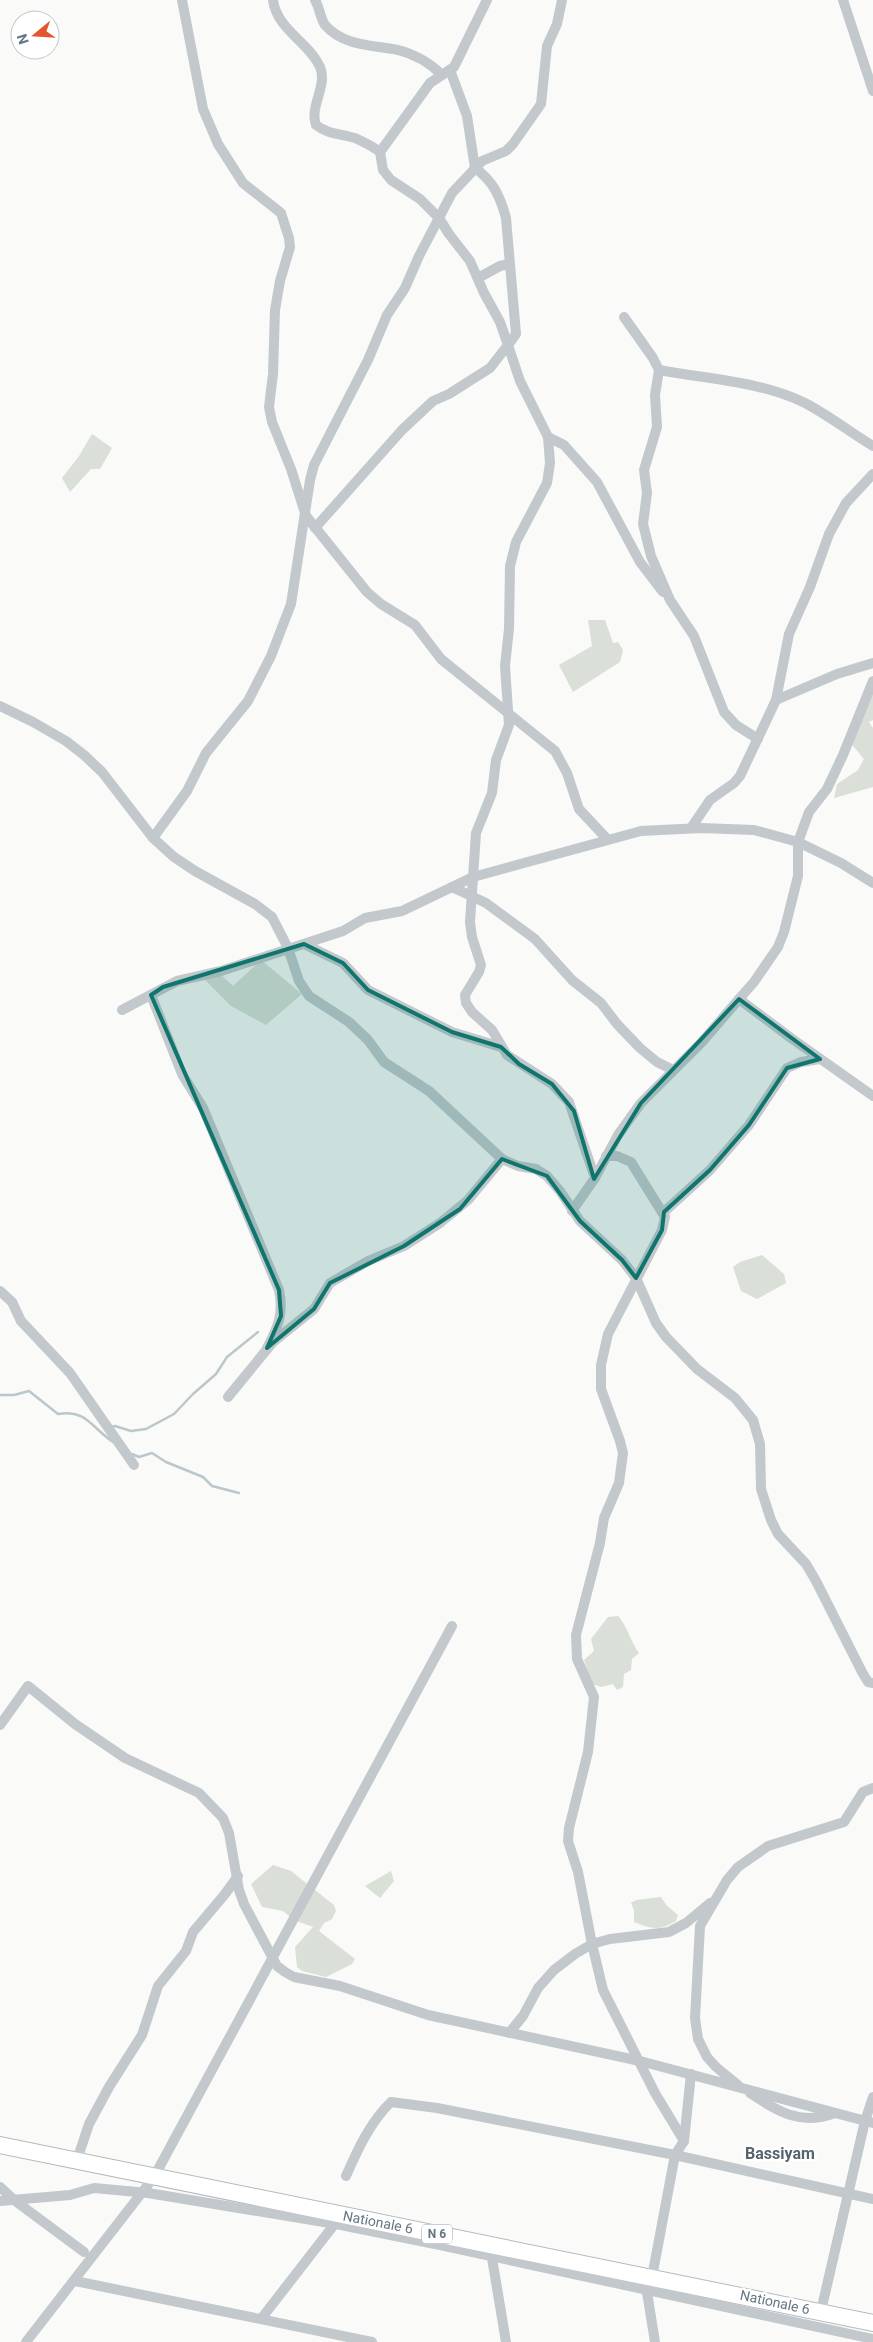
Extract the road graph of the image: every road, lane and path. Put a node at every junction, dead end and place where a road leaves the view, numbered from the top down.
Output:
1 (182, 0) edge
2 (273, 0) edge
3 (315, 0) edge
4 (487, 0) edge
5 (562, 0) edge
6 (843, 0) edge
7 (446, 72) junction
8 (873, 91) edge
9 (380, 152) junction
10 (475, 168) junction
11 (439, 218) junction
12 (509, 264) junction
13 (478, 278) junction
14 (624, 317) dead end
15 (508, 345) junction
16 (659, 370) junction
17 (548, 437) junction
18 (873, 446) edge
19 (873, 474) edge
20 (306, 516) junction
21 (316, 528) junction
22 (670, 600) junction
23 (873, 663) edge
24 (873, 681) edge
25 (776, 700) junction
26 (0, 706) edge
27 (510, 715) junction
28 (758, 739) junction
29 (691, 828) junction
30 (153, 838) junction
31 (607, 839) junction
32 (798, 842) junction
33 (473, 878) junction
34 (873, 883) edge
35 (452, 887) junction
36 (470, 896) junction
37 (304, 944) junction
38 (288, 948) junction
39 (151, 995) junction
40 (739, 999) junction
41 (122, 1010) dead end
42 (501, 1047) junction
43 (820, 1059) junction
44 (673, 1070) junction
45 (873, 1096) edge
46 (606, 1156) junction
47 (502, 1160) junction
48 (594, 1178) junction
49 (572, 1211) junction
50 (664, 1212) junction
51 (636, 1278) junction
52 (0, 1291) edge
53 (267, 1348) junction
54 (228, 1398) dead end
55 (134, 1465) dead end
56 (452, 1626) dead end
57 (870, 1683) edge
58 (873, 1692) edge
59 (0, 1725) edge
60 (873, 1788) edge
61 (238, 1876) junction
62 (716, 1897) junction
63 (592, 1944) junction
64 (273, 1957) junction
65 (509, 2032) junction
66 (640, 2061) junction
67 (690, 2074) junction
68 (741, 2088) junction
69 (873, 2097) edge
70 (869, 2122) edge
71 (684, 2141) junction
72 (0, 2144) edge
73 (676, 2155) junction
74 (77, 2160) junction
75 (154, 2176) junction
76 (346, 2176) dead end
77 (0, 2187) edge
78 (142, 2192) junction
79 (849, 2194) junction
80 (873, 2199) edge
81 (14, 2200) junction
82 (0, 2201) edge
83 (338, 2220) junction
84 (490, 2250) junction
85 (84, 2252) dead end
86 (74, 2281) junction
87 (648, 2281) junction
88 (821, 2311) junction
89 (261, 2319) junction
90 (873, 2323) edge
91 (873, 2339) edge
92 (26, 2342) edge
93 (372, 2342) edge
94 (506, 2342) edge
95 (655, 2342) edge

1 - 20 street
2 - 9 street
3 - 7 street
4 - 7 street
5 - 10 street
6 - 8 street
7 - 9 street
7 - 10 street
9 - 11 street
10 - 11 street
10 - 12 street
11 - 13 street
11 - 20 street
12 - 13 street
12 - 15 street
13 - 15 street
14 - 16 street
15 - 17 street
15 - 21 street
16 - 18 street
16 - 22 street
17 - 22 street
17 - 27 street
19 - 25 street
20 - 21 street
20 - 30 street
21 - 27 street
22 - 28 street
23 - 25 street
24 - 32 street
25 - 28 street
26 - 30 street
27 - 31 street
27 - 33 street
28 - 29 street
29 - 31 street
29 - 32 street
30 - 38 street
31 - 33 street
32 - 34 street
32 - 40 street
33 - 35 street
33 - 36 street
35 - 36 street
35 - 37 street
36 - 42 street
36 - 44 street
37 - 38 street
37 - 42 street
38 - 39 street
38 - 47 street
39 - 41 street
39 - 53 street
40 - 43 street
40 - 44 street
42 - 48 street
43 - 45 street
43 - 50 street
44 - 46 street
46 - 48 street
46 - 50 street
47 - 49 street
47 - 53 street
48 - 49 street
49 - 51 street
50 - 51 street
51 - 57 street
51 - 63 street
52 - 55 street
53 - 54 street
56 - 64 street
57 - 58 street
59 - 61 street
60 - 62 street
61 - 64 street
61 - 74 street
62 - 63 street
62 - 68 street
63 - 65 street
63 - 66 street
64 - 65 street
64 - 75 street
65 - 66 street
66 - 67 street
66 - 71 street
67 - 68 street
67 - 71 street
68 - 70 street
69 - 70 street
70 - 79 street
71 - 73 street
72 - 74 main road, Nationale 6 / N 6
73 - 76 street
73 - 79 street
73 - 87 street
74 - 75 main road, Nationale 6 / N 6
75 - 78 street
75 - 83 main road, Nationale 6 / N 6
77 - 81 street
78 - 81 street
78 - 83 street
78 - 86 street
79 - 80 street
79 - 88 street
81 - 82 street
81 - 85 street
83 - 84 main road, Nationale 6 / N 6
83 - 89 street
84 - 87 main road, Nationale 6 / N 6
84 - 94 street
86 - 89 street
86 - 92 street
87 - 88 main road, Nationale 6 / N 6
87 - 91 street
87 - 95 street
88 - 90 main road, Nationale 6 / N 6
89 - 93 street

